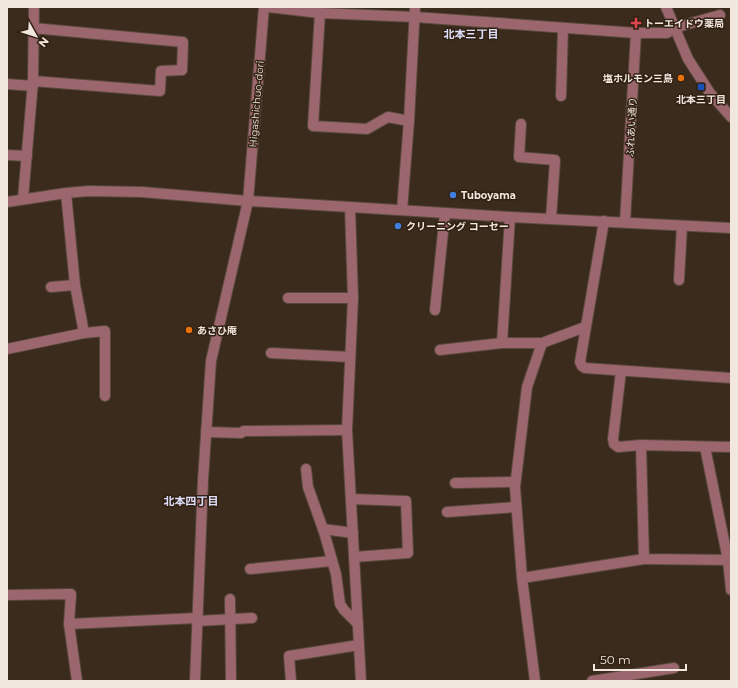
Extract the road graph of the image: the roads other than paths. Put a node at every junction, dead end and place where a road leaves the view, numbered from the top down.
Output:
1 (34, 7) edge
2 (264, 7) edge
3 (268, 7) edge
4 (666, 7) edge
5 (415, 12) edge
6 (320, 13) junction
7 (720, 15) dead end
8 (33, 28) junction
9 (563, 28) junction
10 (674, 28) junction
11 (636, 33) junction
12 (33, 83) junction
13 (7, 84) edge
14 (561, 96) dead end
15 (731, 117) edge
16 (409, 121) junction
17 (521, 124) dead end
18 (7, 155) edge
19 (27, 156) junction
20 (66, 193) junction
21 (23, 199) junction
22 (248, 201) junction
23 (7, 202) edge
24 (350, 207) junction
25 (402, 210) junction
26 (445, 213) junction
27 (510, 217) junction
28 (552, 219) junction
29 (604, 221) junction
30 (625, 222) junction
31 (682, 226) junction
32 (731, 228) edge
33 (679, 280) dead end
34 (75, 285) junction
35 (51, 287) dead end
36 (288, 298) dead end
37 (353, 298) junction
38 (435, 310) dead end
39 (585, 327) junction
40 (84, 333) junction
41 (502, 343) junction
42 (542, 343) junction
43 (7, 349) edge
44 (440, 350) dead end
45 (271, 353) dead end
46 (350, 357) junction
47 (621, 371) junction
48 (731, 378) edge
49 (105, 396) dead end
50 (347, 430) junction
51 (206, 432) junction
52 (641, 445) junction
53 (705, 447) junction
54 (731, 447) edge
55 (306, 469) dead end
56 (515, 482) junction
57 (455, 483) dead end
58 (351, 499) junction
59 (516, 507) junction
60 (448, 512) dead end
61 (323, 529) junction
62 (353, 533) junction
63 (354, 557) junction
64 (644, 559) junction
65 (729, 560) edge
66 (332, 561) junction
67 (250, 569) dead end
68 (522, 578) junction
69 (731, 590) edge
70 (7, 595) edge
71 (230, 599) dead end
72 (252, 618) dead end
73 (197, 620) junction
74 (230, 620) junction
75 (69, 624) junction
76 (358, 624) junction
77 (359, 645) junction
78 (674, 668) dead end
79 (76, 681) edge
80 (195, 681) edge
81 (232, 681) edge
82 (291, 681) edge
83 (361, 681) edge
84 (535, 681) edge
85 (592, 681) edge

1 - 8 street
2 - 22 street, Higashichuo-dori
3 - 6 street
4 - 10 street
5 - 6 street
5 - 9 street
5 - 16 street
6 - 16 street
7 - 10 street
8 - 12 street
8 - 12 street
9 - 11 street
9 - 14 street
10 - 11 street
10 - 15 street
11 - 30 street, ふれあい通り
12 - 13 street
12 - 19 street
16 - 25 street
17 - 28 street
18 - 19 street
19 - 21 street
20 - 21 street
20 - 22 street
20 - 34 street
21 - 23 street
22 - 24 street
22 - 51 street, Higashichuo-dori
24 - 25 street
24 - 37 street
25 - 26 street
26 - 27 street
26 - 38 street
27 - 28 street
27 - 41 street
28 - 29 street
29 - 30 street
29 - 39 street
30 - 31 street
31 - 32 street
31 - 33 street
34 - 35 street
34 - 40 street
36 - 37 street
37 - 46 street
39 - 42 street
39 - 47 street
40 - 43 street
40 - 49 street
41 - 42 street
41 - 44 street
42 - 56 street
45 - 46 street
46 - 50 street
47 - 48 street
47 - 52 street
50 - 51 street
50 - 58 street
51 - 73 street, Higashichuo-dori
52 - 53 street
52 - 64 street
53 - 54 street
53 - 65 street
55 - 61 street
56 - 57 street
56 - 59 street
58 - 62 street
58 - 63 street
59 - 60 street
59 - 68 street
61 - 62 street
61 - 66 street
62 - 63 street
63 - 76 street
64 - 65 street
64 - 68 street
65 - 69 street
66 - 67 street
66 - 76 street
68 - 84 street
70 - 75 street
71 - 74 street
72 - 74 street
73 - 74 street
73 - 75 street
73 - 80 street, Higashichuo-dori
74 - 81 street
75 - 79 street
76 - 77 street
77 - 82 street
77 - 83 street
78 - 85 street

